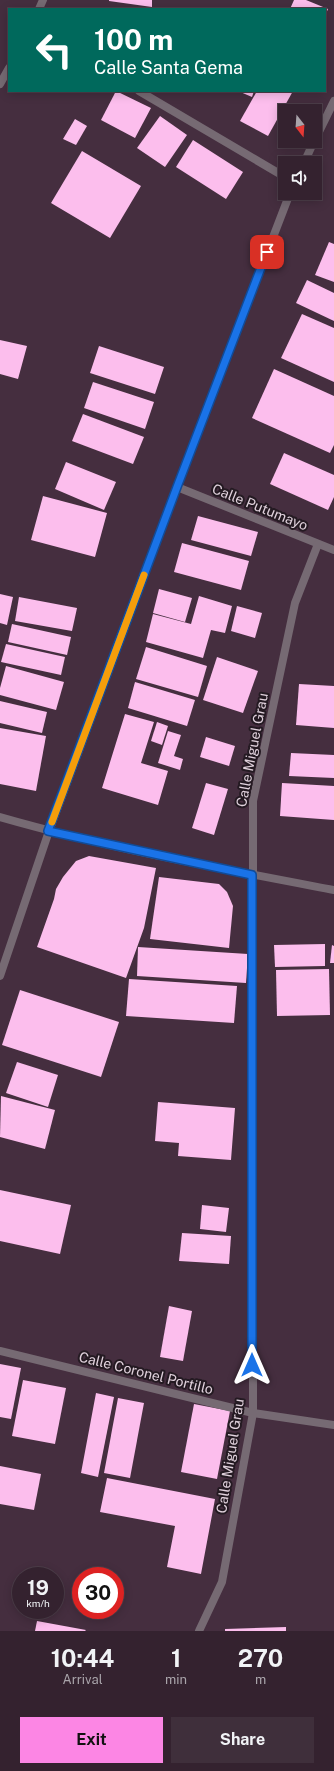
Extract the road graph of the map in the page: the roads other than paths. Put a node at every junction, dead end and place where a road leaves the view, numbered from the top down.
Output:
1 (8, 70) edge
2 (0, 84) edge
3 (141, 92) edge
4 (334, 101) edge
5 (322, 126) edge
6 (278, 173) edge
7 (287, 200) edge
8 (177, 487) junction
9 (318, 544) junction
10 (334, 550) edge
11 (0, 817) edge
12 (48, 831) junction
13 (252, 875) junction
14 (334, 890) edge
15 (0, 976) edge
16 (0, 1351) edge
17 (253, 1413) junction
18 (334, 1425) edge
19 (199, 1631) edge

1 - 2 street
3 - 6 street
4 - 5 street
7 - 8 street
8 - 9 street, Calle Putumayo
8 - 12 street
9 - 10 street, Calle Putumayo
9 - 13 street, Calle Miguel Grau
11 - 12 street
12 - 13 street
12 - 15 street
13 - 14 street
13 - 17 street, Calle Miguel Grau
16 - 17 street, Calle Coronel Portillo
17 - 18 street, Calle Coronel Portillo
17 - 19 street, Calle Miguel Grau

